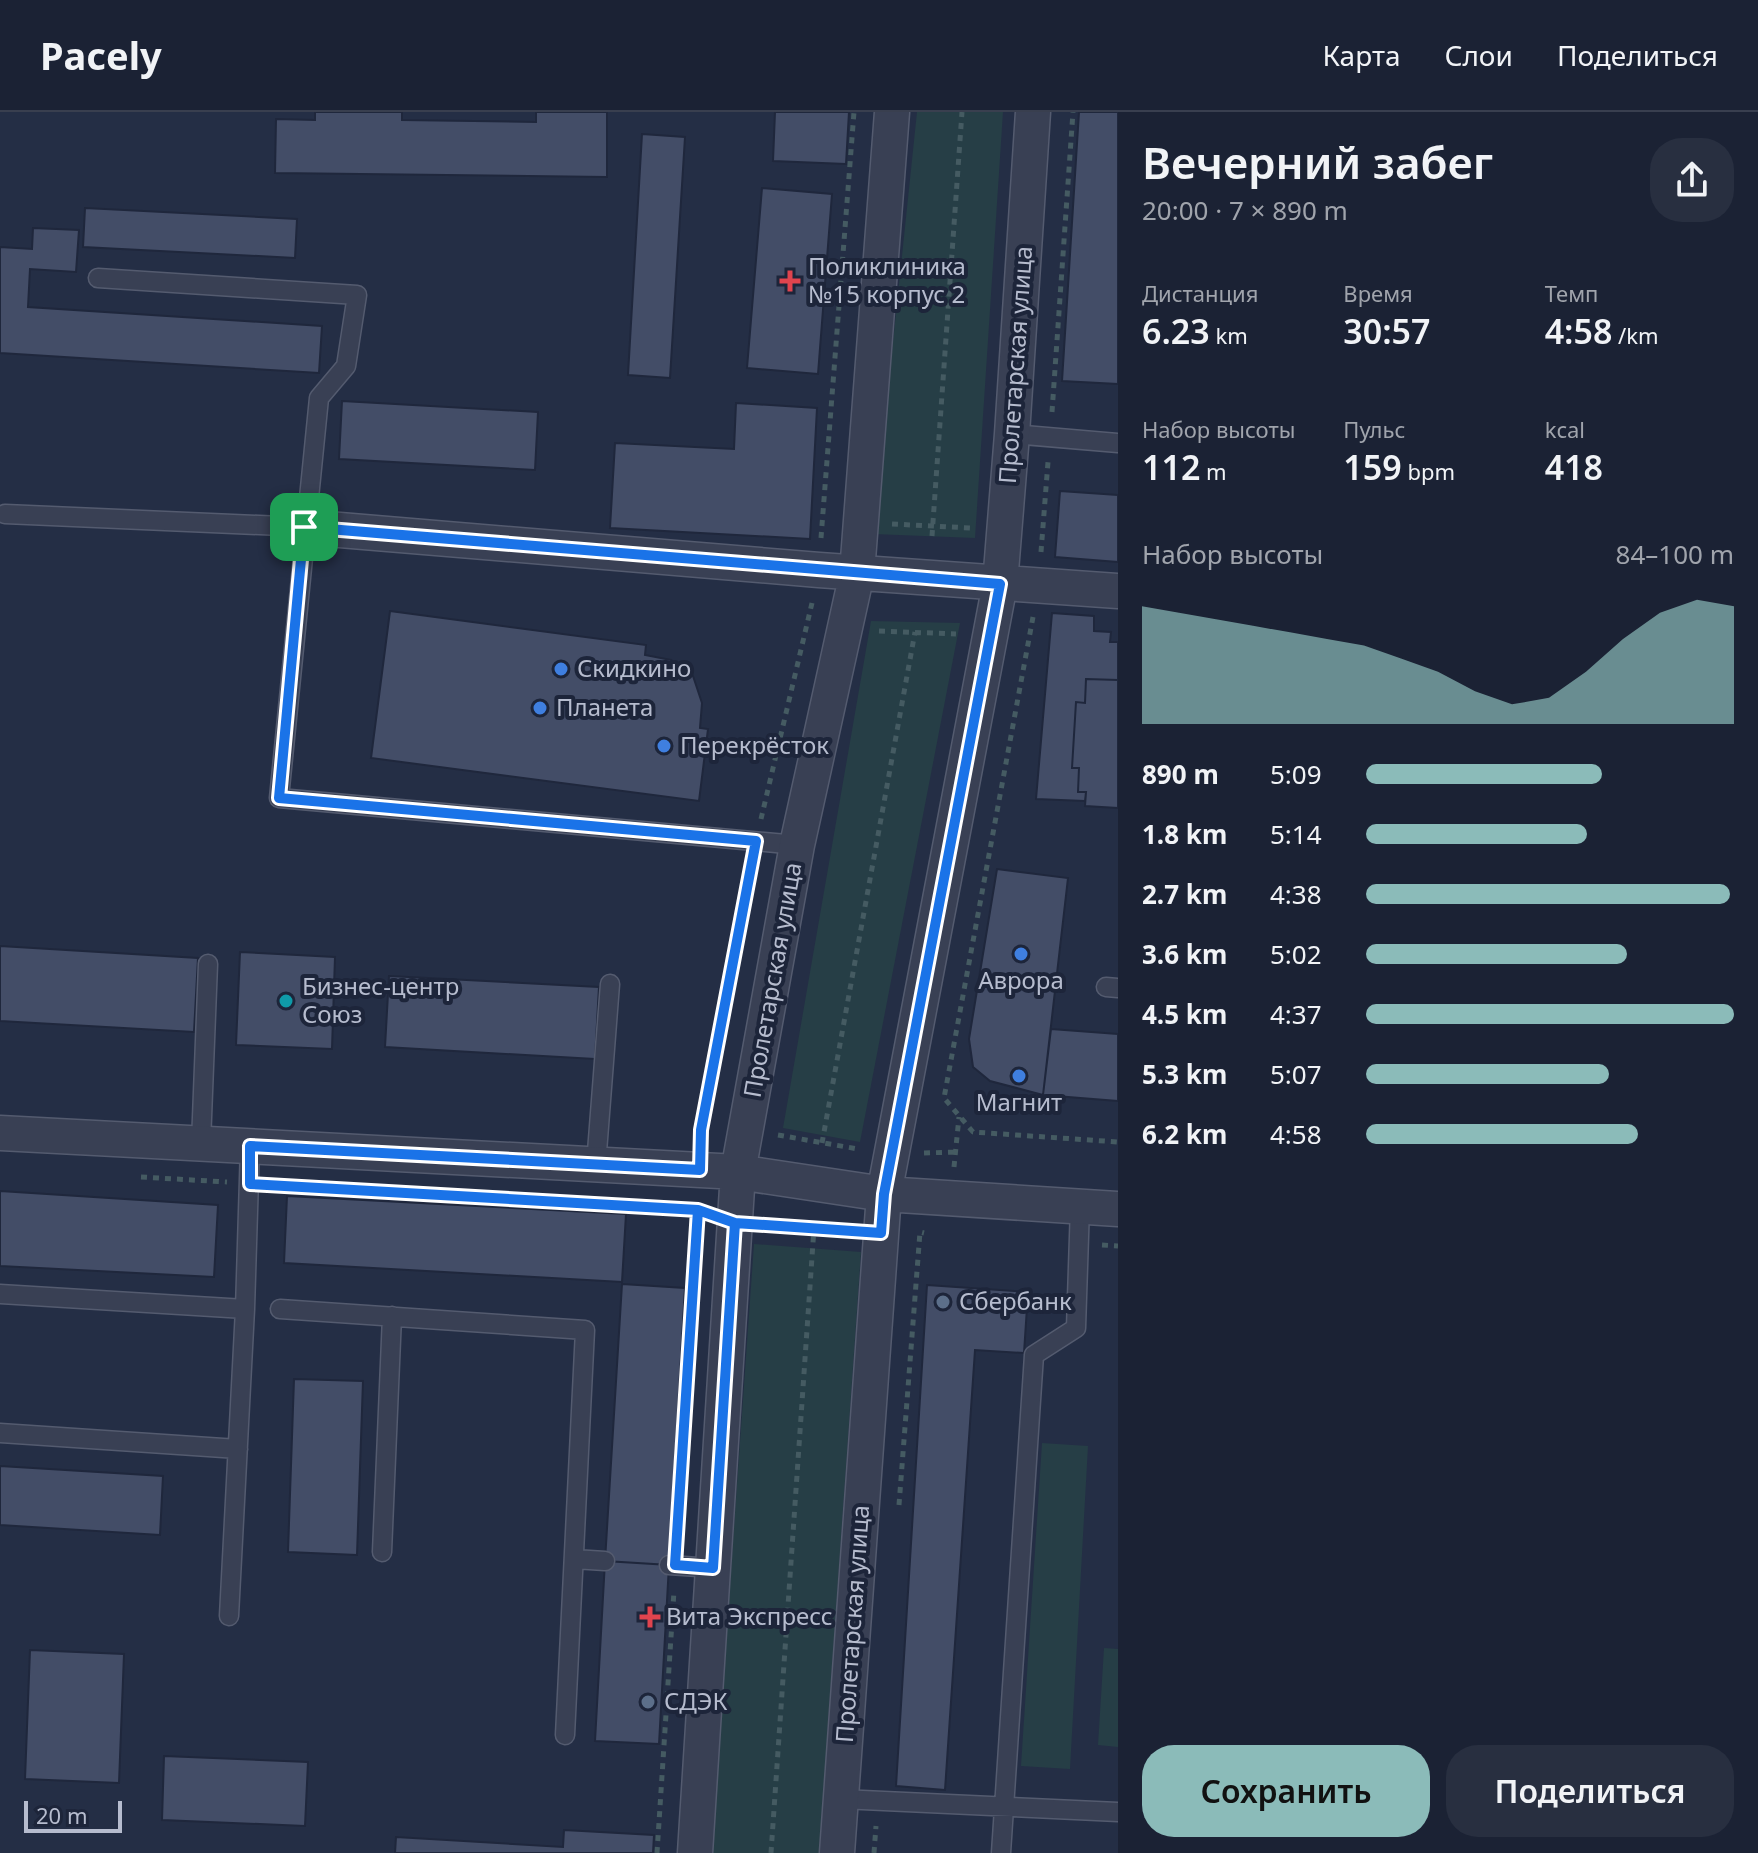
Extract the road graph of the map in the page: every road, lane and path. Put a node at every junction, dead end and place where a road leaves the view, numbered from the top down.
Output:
1 (854, 112) edge
2 (892, 112) edge
3 (962, 112) edge
4 (1033, 112) edge
5 (1073, 112) edge
6 (98, 278) dead end
7 (1012, 434) junction
8 (1050, 438) junction
9 (1118, 443) edge
10 (5, 514) dead end
11 (887, 524) dead end
12 (933, 526) junction
13 (304, 527) junction
14 (971, 528) dead end
15 (932, 536) dead end
16 (819, 570) junction
17 (857, 573) junction
18 (1000, 584) junction
19 (1039, 586) junction
20 (1118, 591) edge
21 (875, 631) dead end
22 (915, 632) junction
23 (964, 634) dead end
24 (756, 841) junction
25 (797, 845) junction
26 (208, 964) dead end
27 (610, 984) dead end
28 (701, 1130) junction
29 (747, 1130) junction
30 (0, 1133) edge
31 (1118, 1142) edge
32 (201, 1143) junction
33 (822, 1143) junction
34 (250, 1146) junction
35 (956, 1152) dead end
36 (891, 1155) junction
37 (596, 1165) junction
38 (700, 1170) junction
39 (738, 1172) junction
40 (141, 1177) dead end
41 (250, 1184) junction
42 (884, 1194) junction
43 (1080, 1206) junction
44 (1118, 1209) edge
45 (698, 1210) junction
46 (735, 1223) junction
47 (814, 1228) junction
48 (920, 1232) junction
49 (881, 1233) junction
50 (933, 1233) dead end
51 (1079, 1243) junction
52 (1118, 1246) edge
53 (0, 1294) edge
54 (245, 1309) junction
55 (280, 1309) dead end
56 (392, 1316) junction
57 (0, 1433) edge
58 (238, 1449) junction
59 (897, 1519) dead end
60 (382, 1552) dead end
61 (574, 1559) junction
62 (605, 1561) dead end
63 (672, 1565) junction
64 (713, 1568) junction
65 (229, 1616) dead end
66 (565, 1735) dead end
67 (841, 1799) junction
68 (878, 1801) junction
69 (1004, 1806) junction
70 (1118, 1812) edge
71 (657, 1853) edge
72 (695, 1853) edge
73 (771, 1853) edge
74 (837, 1853) edge
75 (874, 1853) edge
76 (1001, 1853) edge

1 - 16 path
2 - 17 street, Пролетарская улица
3 - 12 path
4 - 7 street, Пролетарская улица
5 - 8 path
6 - 13 lane
7 - 8 lane
7 - 18 street, Пролетарская улица
8 - 9 lane
8 - 19 path
10 - 13 lane
11 - 12 path
12 - 14 path
12 - 15 path
13 - 16 street
13 - 24 lane
16 - 17 street
16 - 24 path
17 - 18 street
17 - 25 street, Пролетарская улица
18 - 19 street
18 - 36 street, Пролетарская улица
19 - 20 street
19 - 31 path
21 - 22 path
22 - 23 path
22 - 33 path
24 - 25 lane
24 - 28 path
25 - 29 street, Пролетарская улица
26 - 32 lane
27 - 37 lane
28 - 29 path
28 - 38 path
29 - 33 path
29 - 39 street, Пролетарская улица
30 - 32 street
32 - 34 street
33 - 36 path
34 - 37 street
34 - 41 lane
35 - 36 path
36 - 42 street, Пролетарская улица
37 - 38 street
38 - 39 street
38 - 45 path
39 - 42 street
39 - 46 street, Пролетарская улица
40 - 41 path
41 - 45 path
41 - 54 lane
42 - 43 street
42 - 49 street, Пролетарская улица
43 - 44 street
43 - 51 lane
45 - 46 path
45 - 63 path
46 - 47 path
46 - 64 street, Пролетарская улица
47 - 49 path
47 - 73 path
48 - 49 path
48 - 50 path
48 - 59 path
49 - 67 street, Пролетарская улица
51 - 52 path
51 - 69 lane
53 - 54 lane
54 - 58 lane
55 - 56 lane
56 - 60 lane
56 - 61 lane
57 - 58 lane
58 - 65 lane
61 - 62 lane
61 - 66 lane
63 - 64 lane
63 - 71 path
64 - 72 street, Пролетарская улица
67 - 68 lane
67 - 74 street, Пролетарская улица
68 - 69 lane
68 - 75 path
69 - 70 lane
69 - 76 lane

